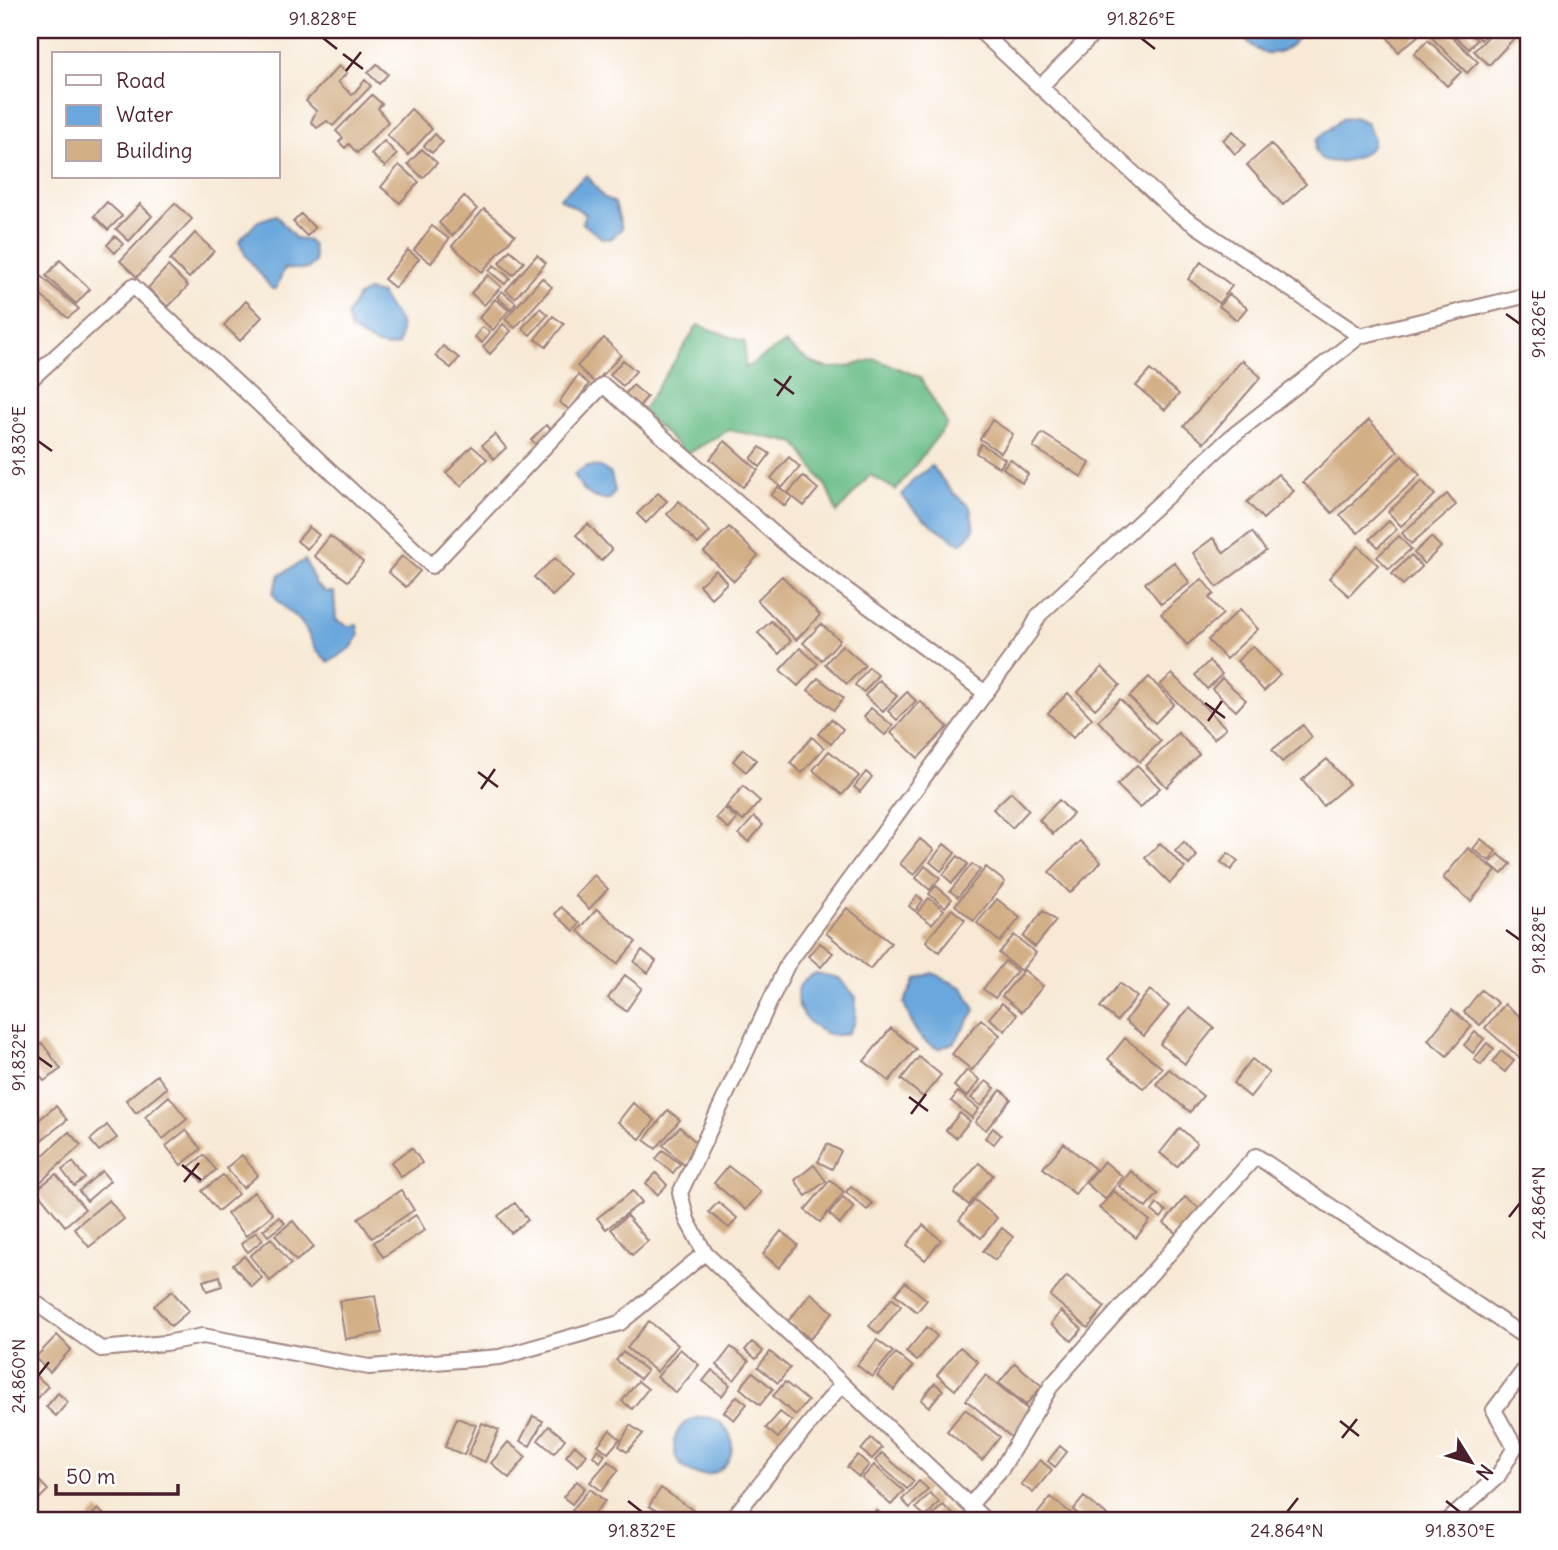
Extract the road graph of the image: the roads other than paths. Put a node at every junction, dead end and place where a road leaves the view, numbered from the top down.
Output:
1 (979, 30) edge
2 (1097, 30) edge
3 (1040, 86) junction
4 (1528, 295) edge
5 (1360, 336) junction
6 (30, 380) edge
7 (984, 692) junction
8 (705, 1253) junction
9 (30, 1299) edge
10 (1528, 1339) edge
11 (1528, 1365) edge
12 (841, 1385) junction
13 (970, 1505) junction
14 (731, 1520) edge
15 (985, 1520) edge
16 (1449, 1520) edge

1 - 3 street
2 - 3 street
3 - 5 street
4 - 5 street
5 - 7 street
6 - 7 street
7 - 8 street
8 - 9 street
8 - 12 street
10 - 13 street
11 - 16 street
12 - 13 street
12 - 14 street
13 - 15 street

